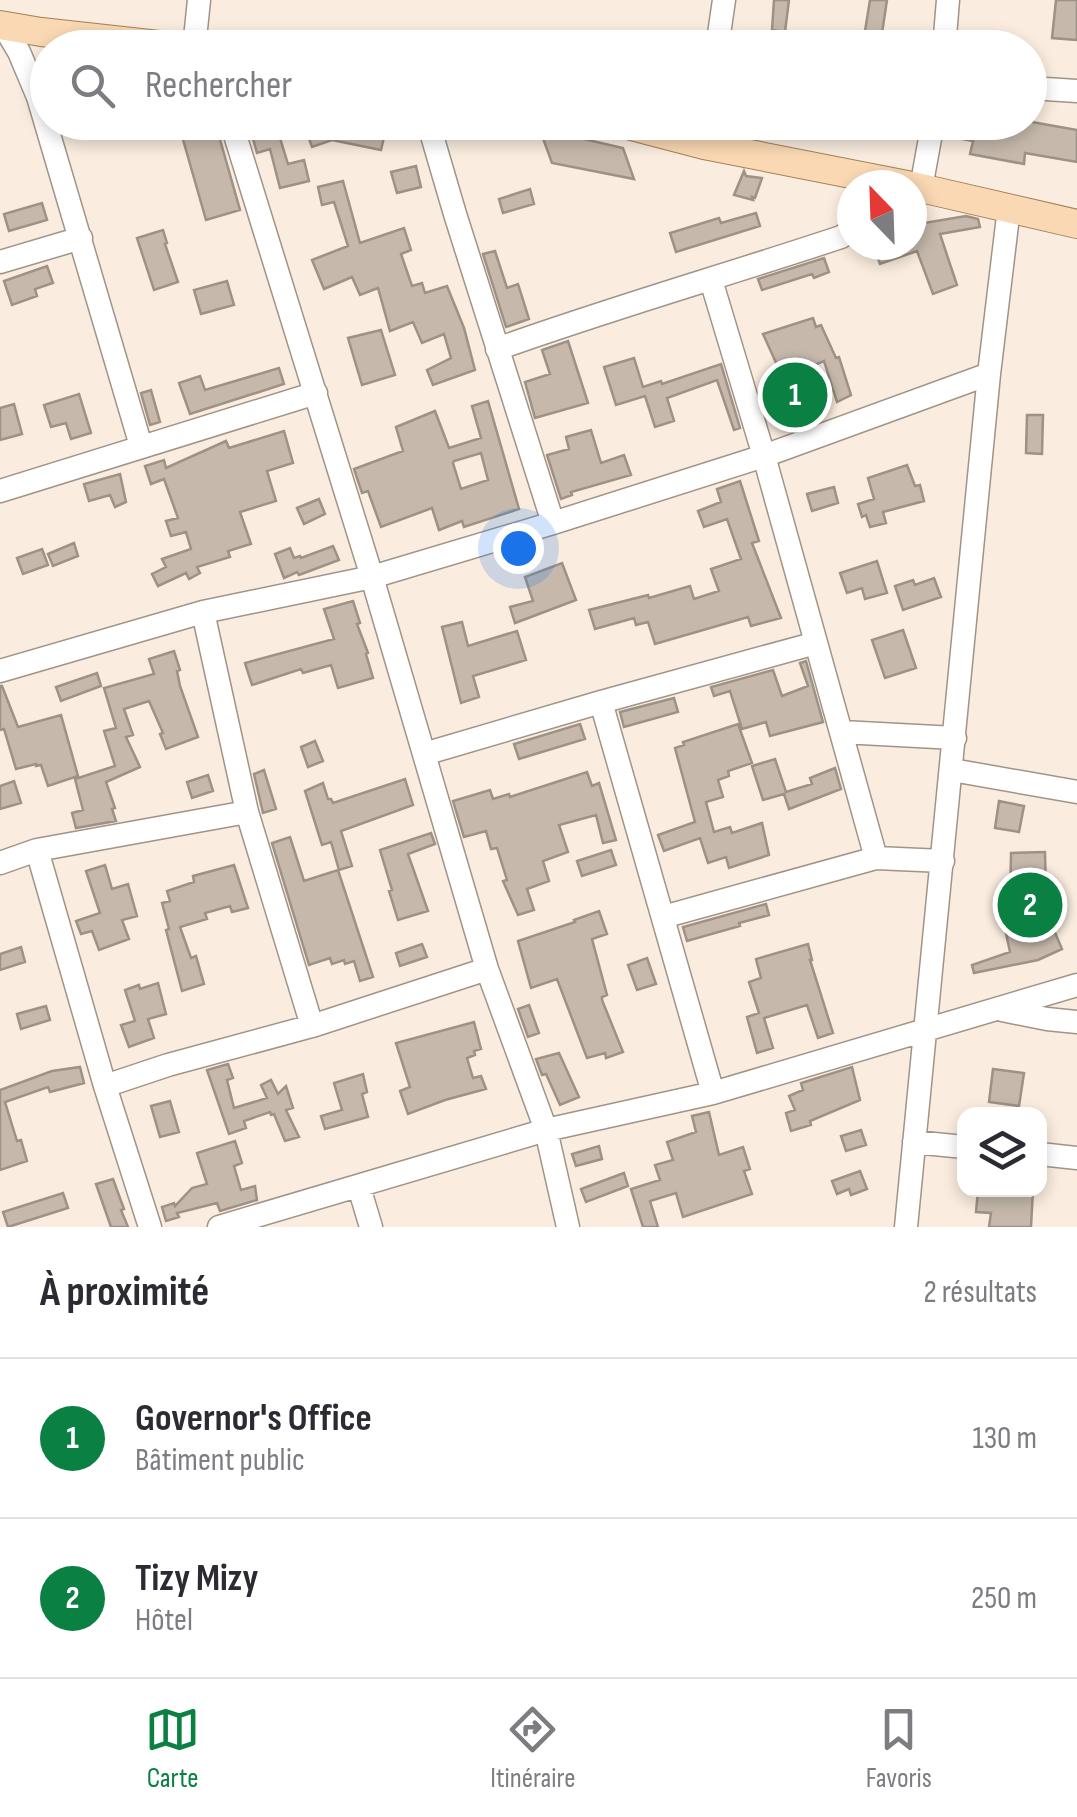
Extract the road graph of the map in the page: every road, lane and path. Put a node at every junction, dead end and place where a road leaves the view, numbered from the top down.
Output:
1 (199, 0) edge
2 (724, 0) edge
3 (948, 0) edge
4 (2, 25) edge
5 (30, 30) edge
6 (196, 30) edge
7 (720, 30) edge
8 (946, 30) edge
9 (30, 40) edge
10 (9, 56) edge
11 (30, 86) edge
12 (1047, 89) edge
13 (1077, 91) edge
14 (51, 140) edge
15 (237, 140) edge
16 (433, 140) edge
17 (729, 140) edge
18 (928, 140) edge
19 (844, 170) edge
20 (918, 170) edge
21 (927, 191) edge
22 (1009, 208) junction
23 (1077, 224) edge
24 (80, 238) junction
25 (837, 239) edge
26 (0, 262) edge
27 (711, 280) junction
28 (497, 349) junction
29 (989, 374) junction
30 (316, 393) junction
31 (141, 446) junction
32 (764, 456) junction
33 (0, 491) edge
34 (553, 523) junction
35 (372, 577) junction
36 (203, 612) junction
37 (816, 643) junction
38 (0, 671) edge
39 (602, 702) junction
40 (842, 732) junction
41 (955, 738) junction
42 (424, 754) junction
43 (952, 770) junction
44 (1077, 792) edge
45 (248, 812) junction
46 (36, 850) junction
47 (876, 858) junction
48 (942, 861) junction
49 (0, 864) edge
50 (663, 917) junction
51 (487, 970) junction
52 (1077, 986) edge
53 (998, 1009) junction
54 (1077, 1022) edge
55 (312, 1026) junction
56 (926, 1030) junction
57 (105, 1086) junction
58 (713, 1092) junction
59 (546, 1130) junction
60 (914, 1142) junction
61 (957, 1146) edge
62 (1047, 1155) edge
63 (1077, 1158) edge
64 (359, 1186) junction
65 (150, 1227) edge
66 (219, 1227) edge
67 (372, 1227) edge
68 (568, 1227) edge
69 (906, 1227) edge

1 - 6 street
2 - 7 street
3 - 8 street
4 - 5 main road
4 - 10 street
9 - 10 street
10 - 11 street
12 - 13 street
14 - 24 street
15 - 30 street
16 - 28 street
17 - 19 main road
18 - 20 street
21 - 22 main road
22 - 23 main road
22 - 29 street
24 - 26 street
24 - 31 street
25 - 27 street
27 - 28 street
27 - 32 street
28 - 34 street
29 - 32 street
29 - 41 street
30 - 31 street
30 - 35 street
31 - 33 street
32 - 34 street
32 - 37 street
34 - 35 street
35 - 36 street
35 - 42 street
36 - 38 street
36 - 45 street
37 - 39 street
37 - 40 street
39 - 42 street
39 - 50 street
40 - 41 street
40 - 47 street
41 - 43 street
42 - 51 street
43 - 44 street
43 - 48 street
45 - 46 street
45 - 55 street
46 - 49 street
46 - 57 street
47 - 48 street
47 - 50 street
48 - 56 street
50 - 58 street
51 - 55 street
51 - 59 street
52 - 53 street
53 - 54 street
53 - 56 street
55 - 57 street
56 - 58 street
56 - 60 street
57 - 65 street
58 - 59 street
59 - 64 street
59 - 68 street
60 - 61 street
60 - 69 street
62 - 63 street
64 - 66 street
64 - 67 street

